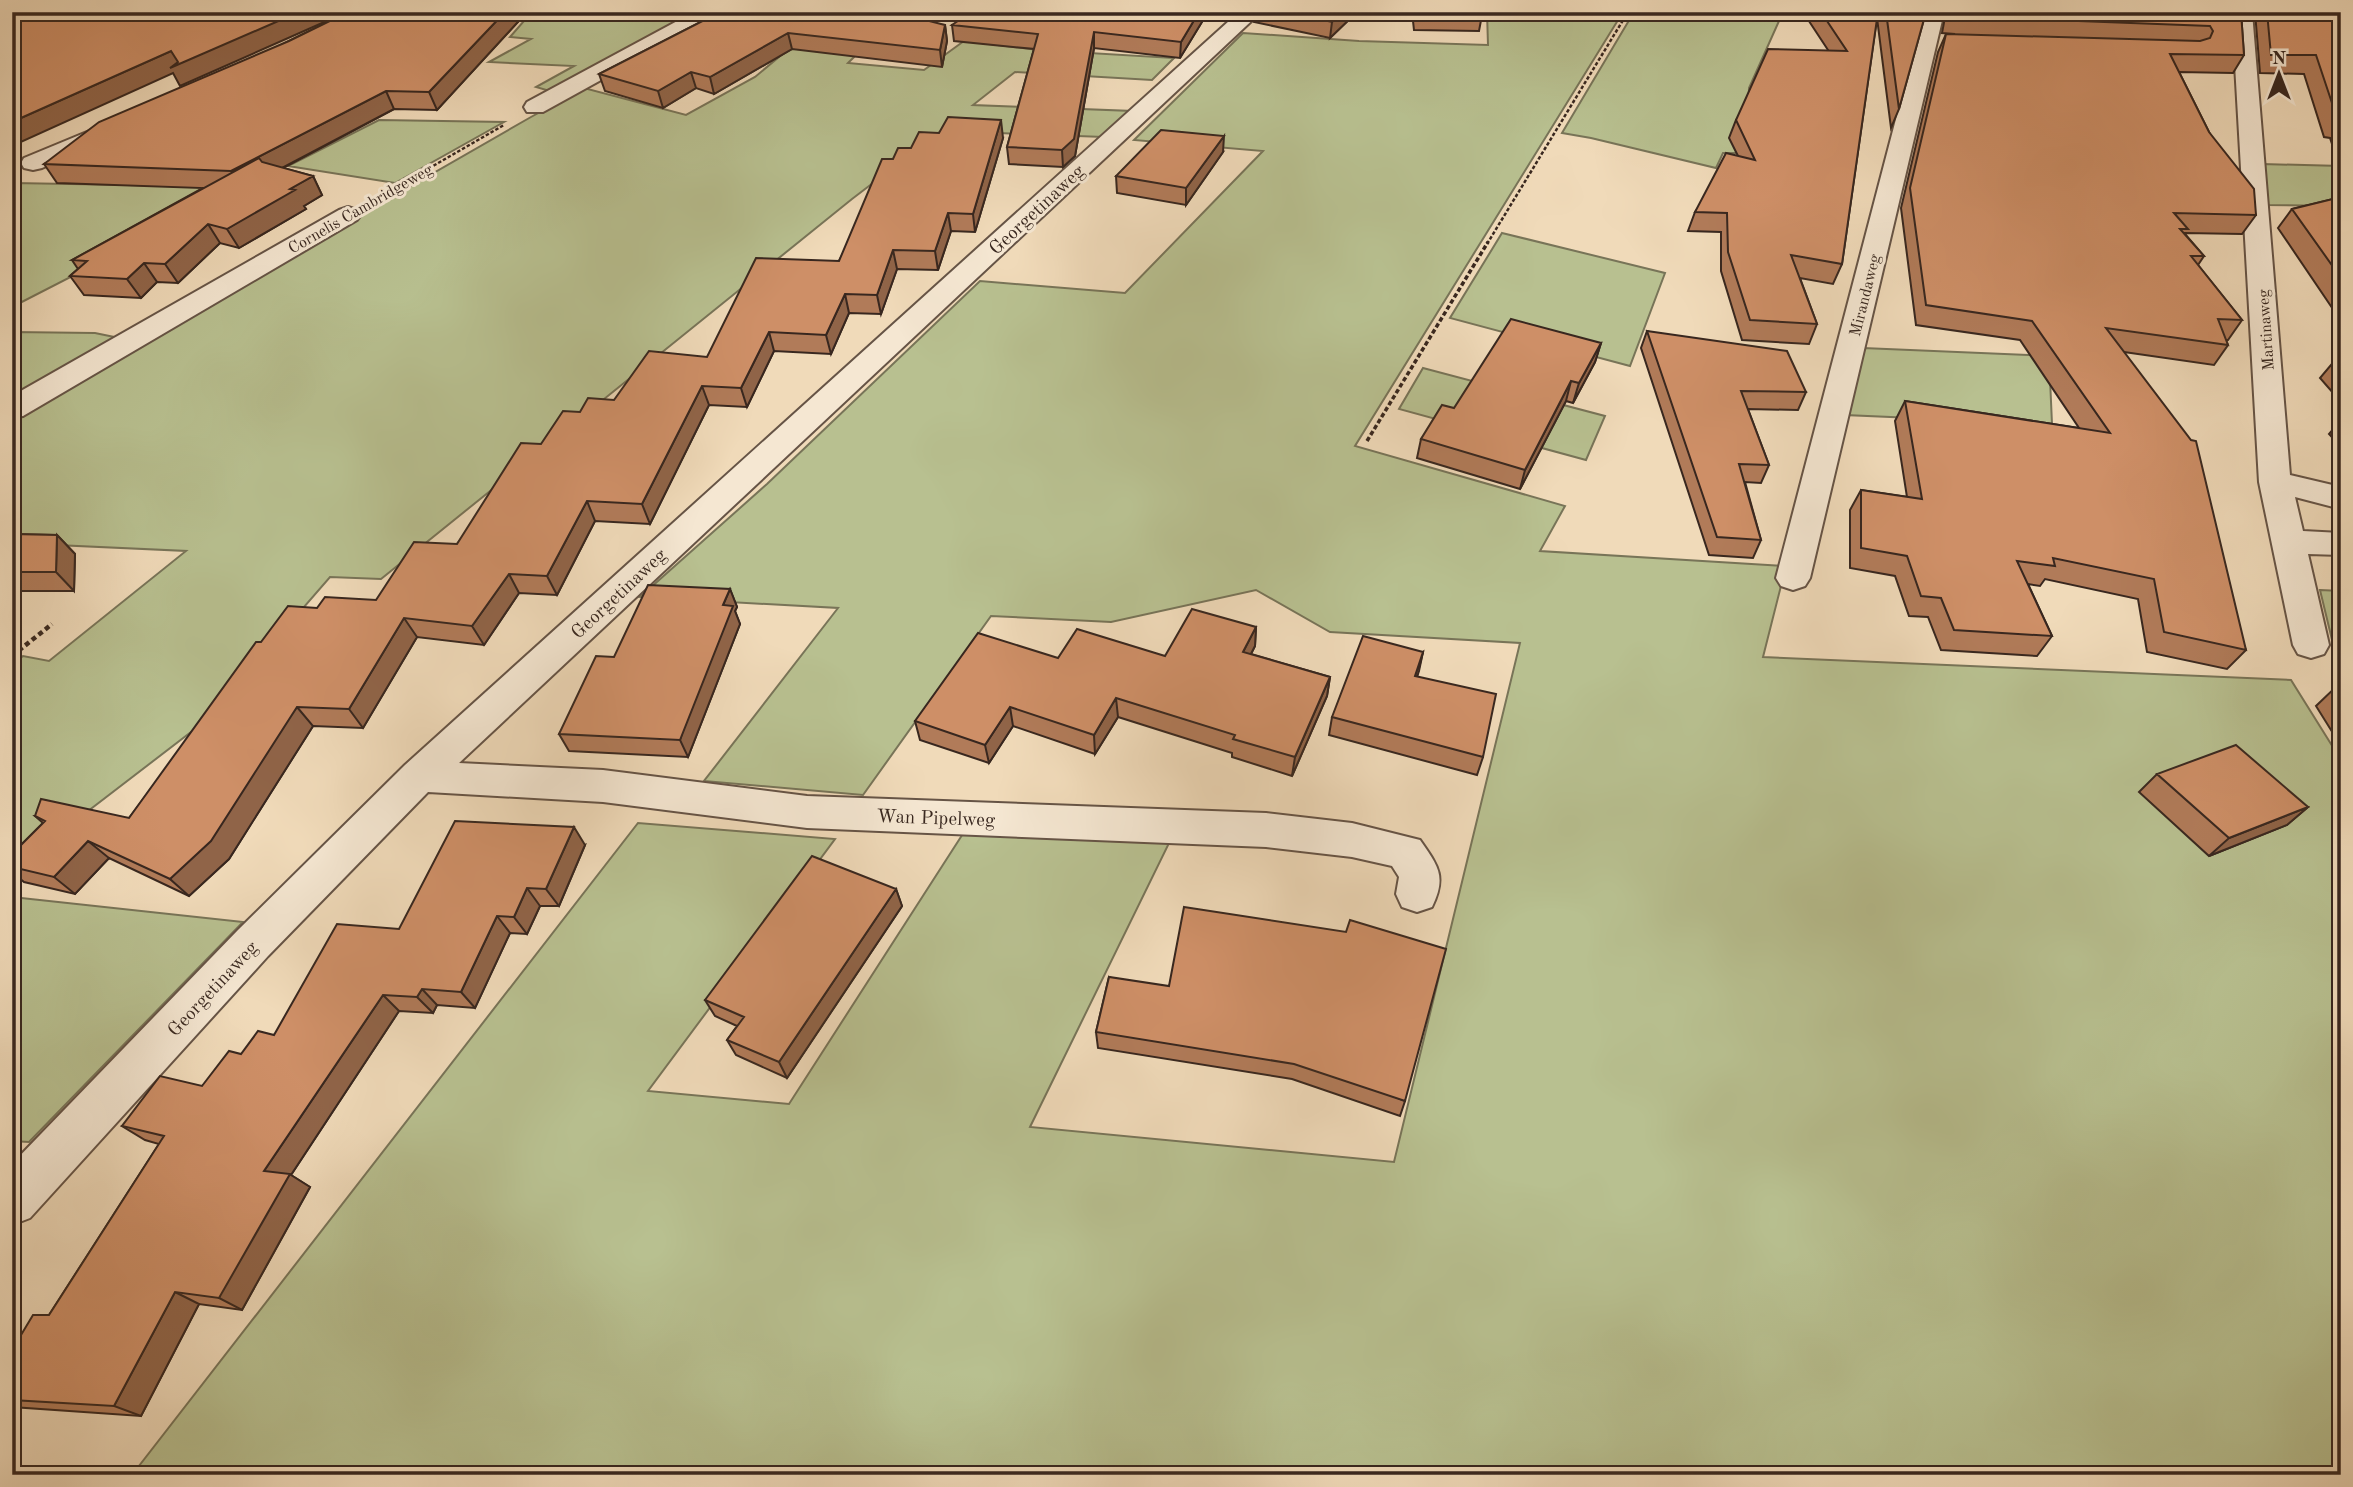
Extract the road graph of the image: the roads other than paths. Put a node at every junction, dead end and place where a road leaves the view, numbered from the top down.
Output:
1 (710, 12) edge
2 (1251, 12) edge
3 (1934, 12) edge
4 (2242, 12) edge
5 (535, 107) road end
6 (135, 118) edge
7 (33, 163) dead end
8 (348, 215) road end
9 (12, 409) edge
10 (2276, 482) junction
11 (2341, 498) edge
12 (2289, 541) junction
13 (2341, 544) edge
14 (1793, 578) dead end
15 (2311, 645) dead end
16 (419, 776) junction
17 (1417, 894) dead end
18 (12, 1200) edge

1 - 5 street
2 - 16 street, Georgetinaweg
3 - 14 street, Mirandaweg
4 - 10 street, Martinaweg
6 - 7 street
8 - 9 street, Cornelis Cambridgeweg
10 - 11 street
10 - 12 street, Martinaweg
12 - 13 street
12 - 15 street, Martinaweg
16 - 17 street, Wan Pipelweg
16 - 18 street, Georgetinaweg

